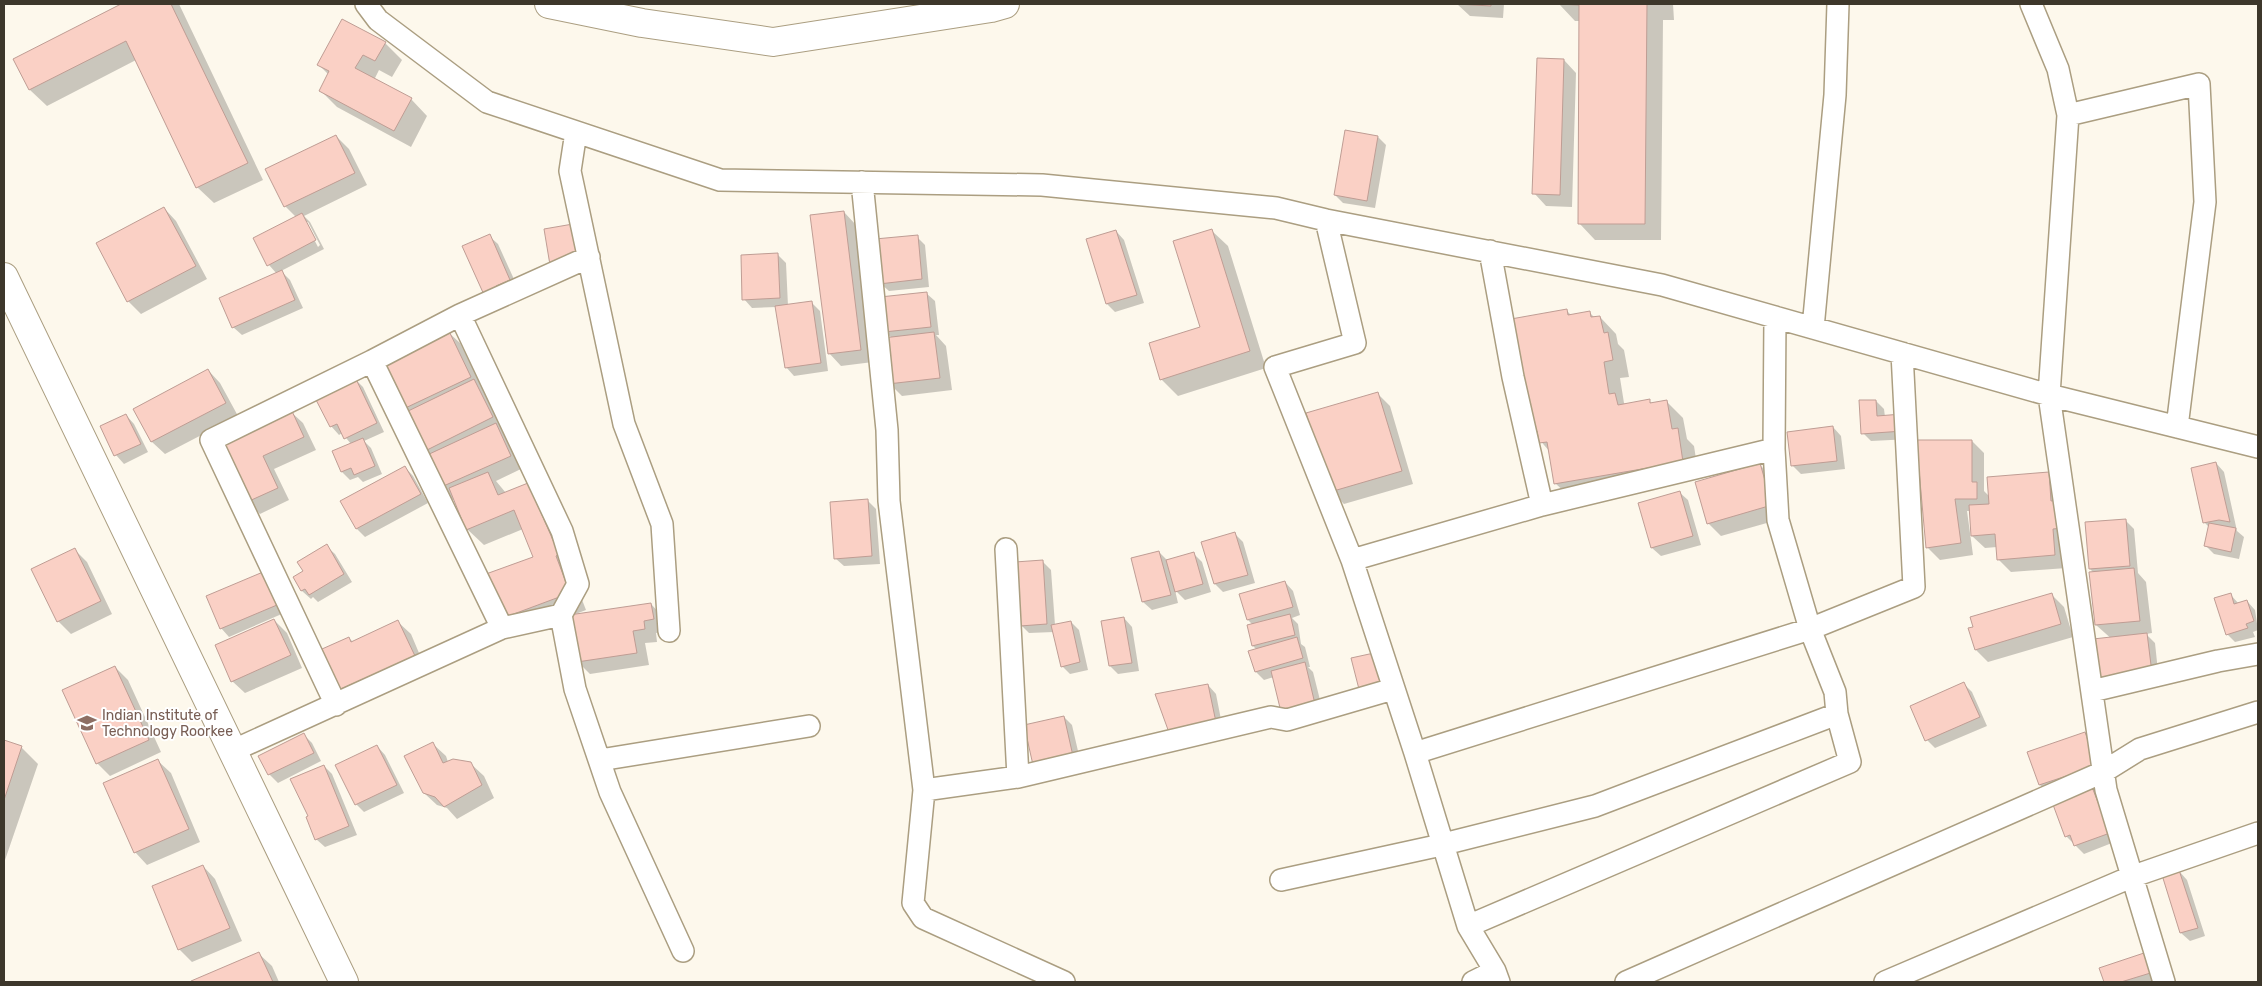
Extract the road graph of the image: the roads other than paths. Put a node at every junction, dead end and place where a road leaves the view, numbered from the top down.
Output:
1 (366, 4) edge
2 (549, 4) edge
3 (1838, 4) edge
4 (2031, 4) edge
5 (996, 5) edge
6 (2068, 116) junction
7 (576, 132) junction
8 (862, 182) junction
9 (1326, 220) junction
10 (1490, 251) junction
11 (589, 257) junction
12 (4, 277) edge
13 (460, 314) junction
14 (1775, 317) junction
15 (1813, 328) junction
16 (1902, 353) junction
17 (372, 361) junction
18 (2049, 394) junction
19 (2177, 427) junction
20 (2258, 447) edge
21 (1774, 449) junction
22 (1542, 505) junction
23 (1006, 549) dead end
24 (1352, 560) junction
25 (560, 615) junction
26 (502, 628) junction
27 (1810, 630) junction
28 (669, 631) dead end
29 (2258, 654) edge
30 (1393, 689) junction
31 (2092, 691) junction
32 (336, 705) junction
33 (2258, 712) edge
34 (1837, 714) junction
35 (809, 726) dead end
36 (232, 751) junction
37 (1415, 753) junction
38 (600, 760) junction
39 (2103, 772) junction
40 (1018, 777) junction
41 (924, 790) junction
42 (2258, 833) edge
43 (1443, 844) junction
44 (2131, 877) junction
45 (1281, 880) dead end
46 (1468, 926) junction
47 (683, 951) dead end
48 (1497, 976) edge
49 (344, 982) edge
50 (1064, 982) edge
51 (1473, 982) edge
52 (1626, 982) edge
53 (1885, 982) edge
54 (2164, 982) edge

1 - 7 street
2 - 5 street
3 - 15 street
4 - 6 street
6 - 18 street
6 - 19 street
7 - 8 street
7 - 11 street
8 - 9 street
8 - 41 street
9 - 10 street
9 - 24 street
10 - 14 street
10 - 22 street
11 - 13 street
11 - 28 street
12 - 36 street
13 - 17 street
13 - 25 street
14 - 15 street
14 - 21 street
15 - 16 street
16 - 18 street
16 - 27 street
17 - 26 street
17 - 32 street
18 - 19 street
18 - 31 street
19 - 20 street
21 - 22 street
21 - 27 street
22 - 24 street
23 - 40 street
24 - 30 street
25 - 26 street
25 - 38 street
26 - 32 street
27 - 34 street
27 - 37 street
29 - 31 street
30 - 37 street
30 - 40 street
31 - 39 street
32 - 36 street
33 - 39 street
34 - 43 street
34 - 46 street
35 - 38 street
36 - 49 street
37 - 43 street
38 - 47 street
39 - 44 street
39 - 52 street
40 - 41 street
41 - 50 street
42 - 44 street
43 - 45 street
43 - 46 street
44 - 53 street
44 - 54 street
46 - 48 street
48 - 51 street

